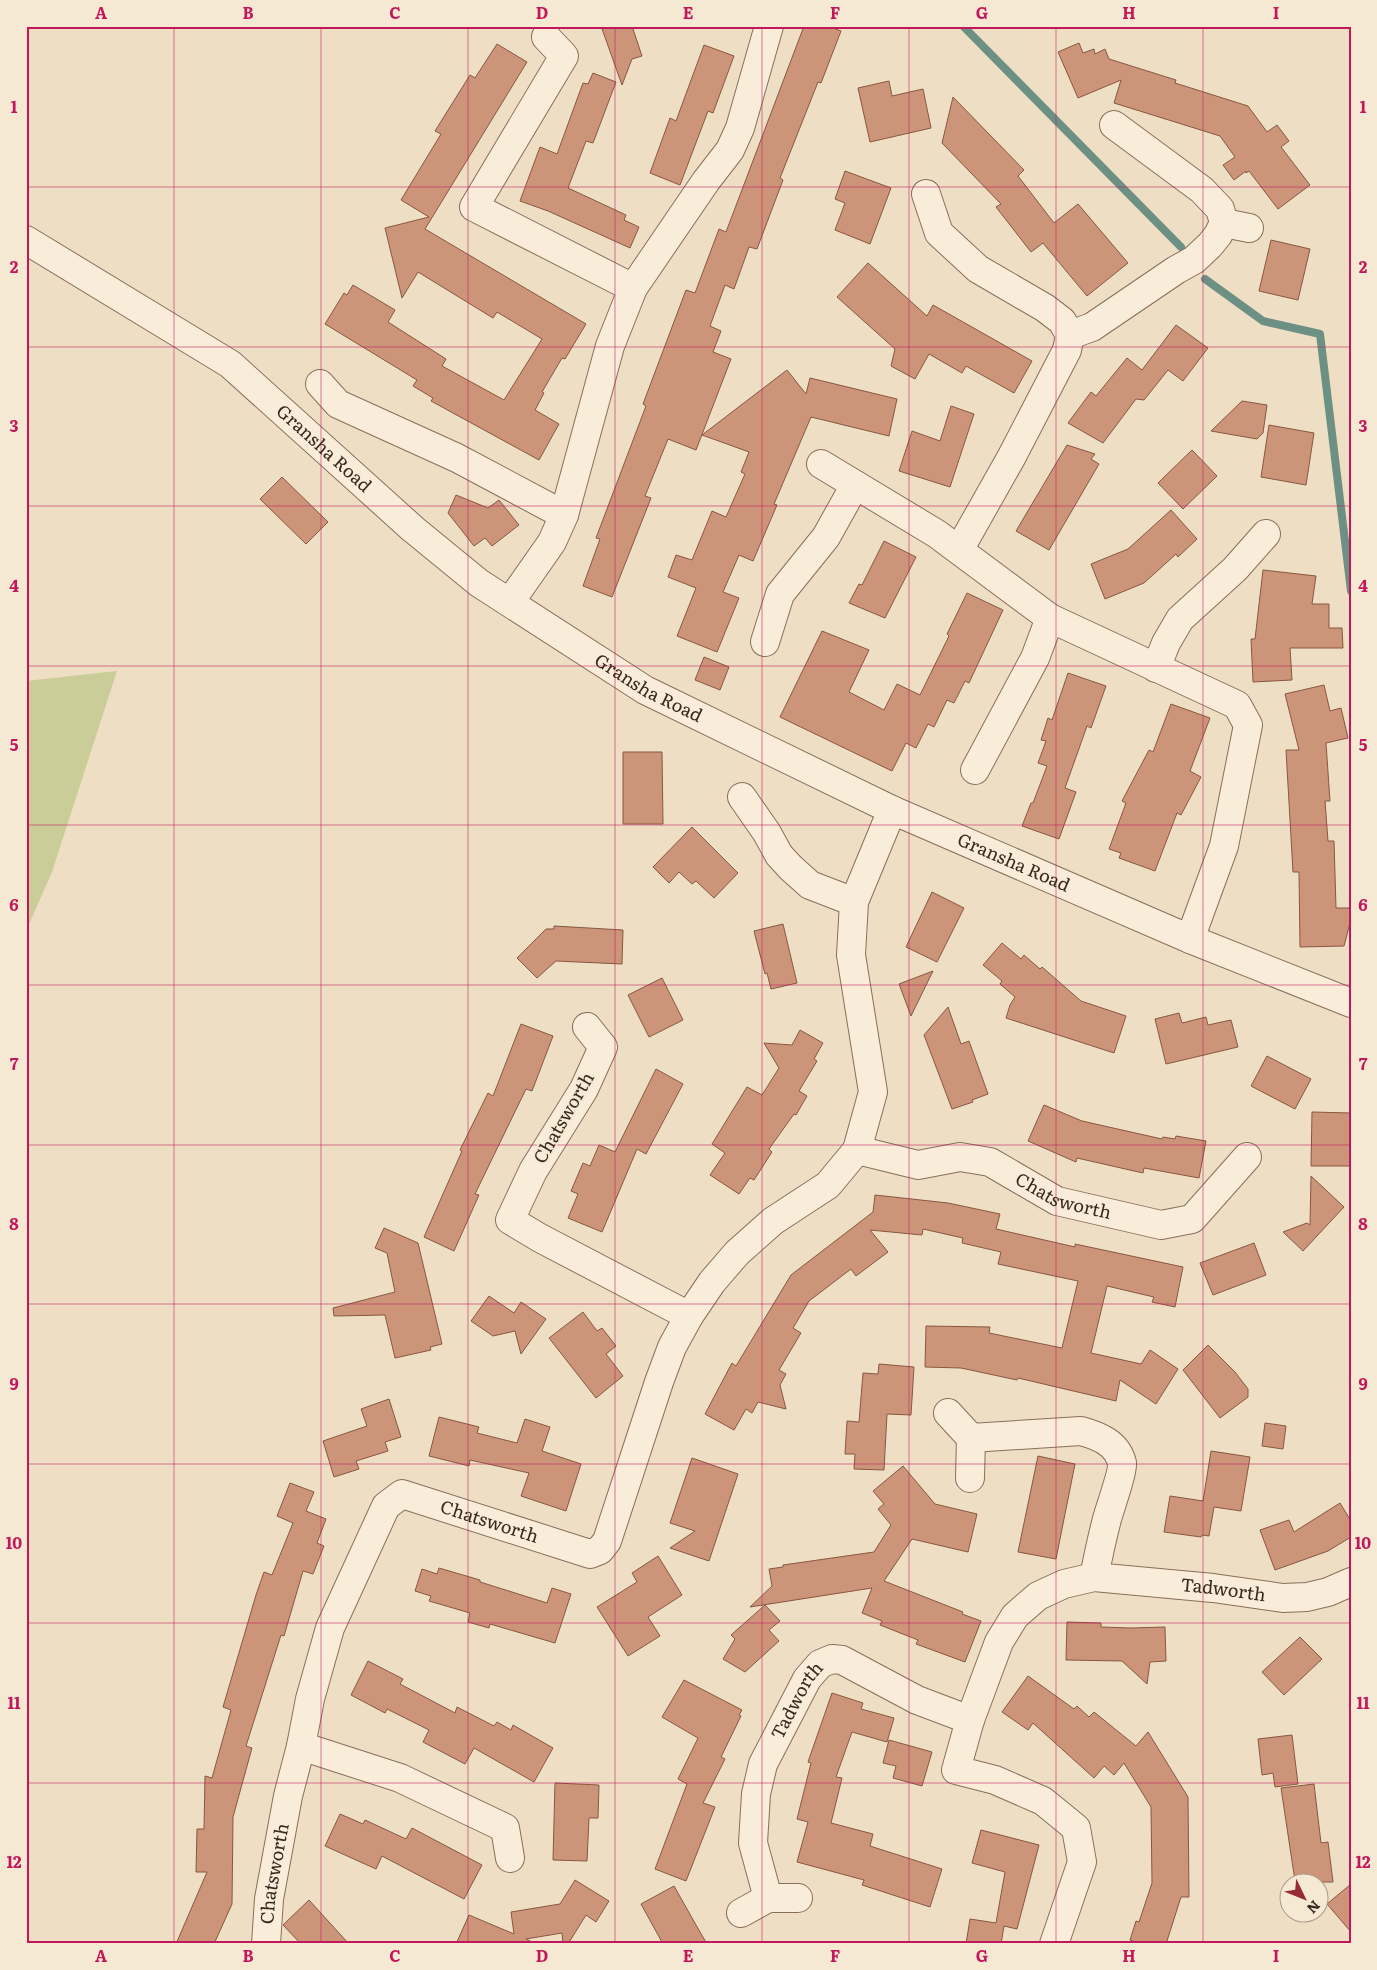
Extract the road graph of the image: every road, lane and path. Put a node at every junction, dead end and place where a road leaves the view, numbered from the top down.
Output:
1 (769, 26) edge
2 (546, 37) dead end
3 (1114, 126) dead end
4 (926, 194) dead end
5 (26, 240) edge
6 (633, 288) junction
7 (1070, 334) junction
8 (320, 384) dead end
9 (821, 464) dead end
10 (855, 485) junction
11 (564, 514) junction
12 (1266, 534) dead end
13 (959, 550) junction
14 (510, 602) junction
15 (1050, 618) junction
16 (765, 642) dead end
17 (1156, 668) junction
18 (975, 770) dead end
19 (742, 797) dead end
20 (892, 810) junction
21 (854, 902) junction
22 (1190, 939) junction
23 (1351, 1003) edge
24 (587, 1027) dead end
25 (857, 1150) junction
26 (1247, 1157) dead end
27 (689, 1316) junction
28 (948, 1413) dead end
29 (971, 1438) junction
30 (970, 1478) dead end
31 (1094, 1576) junction
32 (1351, 1582) edge
33 (970, 1720) junction
34 (301, 1746) junction
35 (510, 1858) dead end
36 (768, 1898) junction
37 (798, 1898) dead end
38 (741, 1913) dead end
39 (266, 1944) edge
40 (1054, 1944) edge

1 - 6 street
2 - 6 street
3 - 7 street
4 - 7 street
5 - 14 street, Gransha Road
6 - 11 street
7 - 13 street
8 - 11 street
9 - 10 street
10 - 13 street
10 - 16 street
11 - 14 street
12 - 17 street
13 - 15 street
14 - 20 street, Gransha Road
15 - 17 street
15 - 18 street
17 - 22 street
19 - 21 street
20 - 21 street, Chatsworth
20 - 22 street, Gransha Road
21 - 25 street, Chatsworth
22 - 23 street, Gransha Road
24 - 27 street, Chatsworth
25 - 26 street, Chatsworth
25 - 27 street, Chatsworth
27 - 34 street, Chatsworth
28 - 29 street
29 - 30 street
29 - 31 street
31 - 32 street, Tadworth
31 - 33 street, Tadworth
33 - 36 street, Tadworth
33 - 40 street, Tadworth
34 - 35 street
34 - 39 street, Chatsworth
36 - 37 street
36 - 38 street

